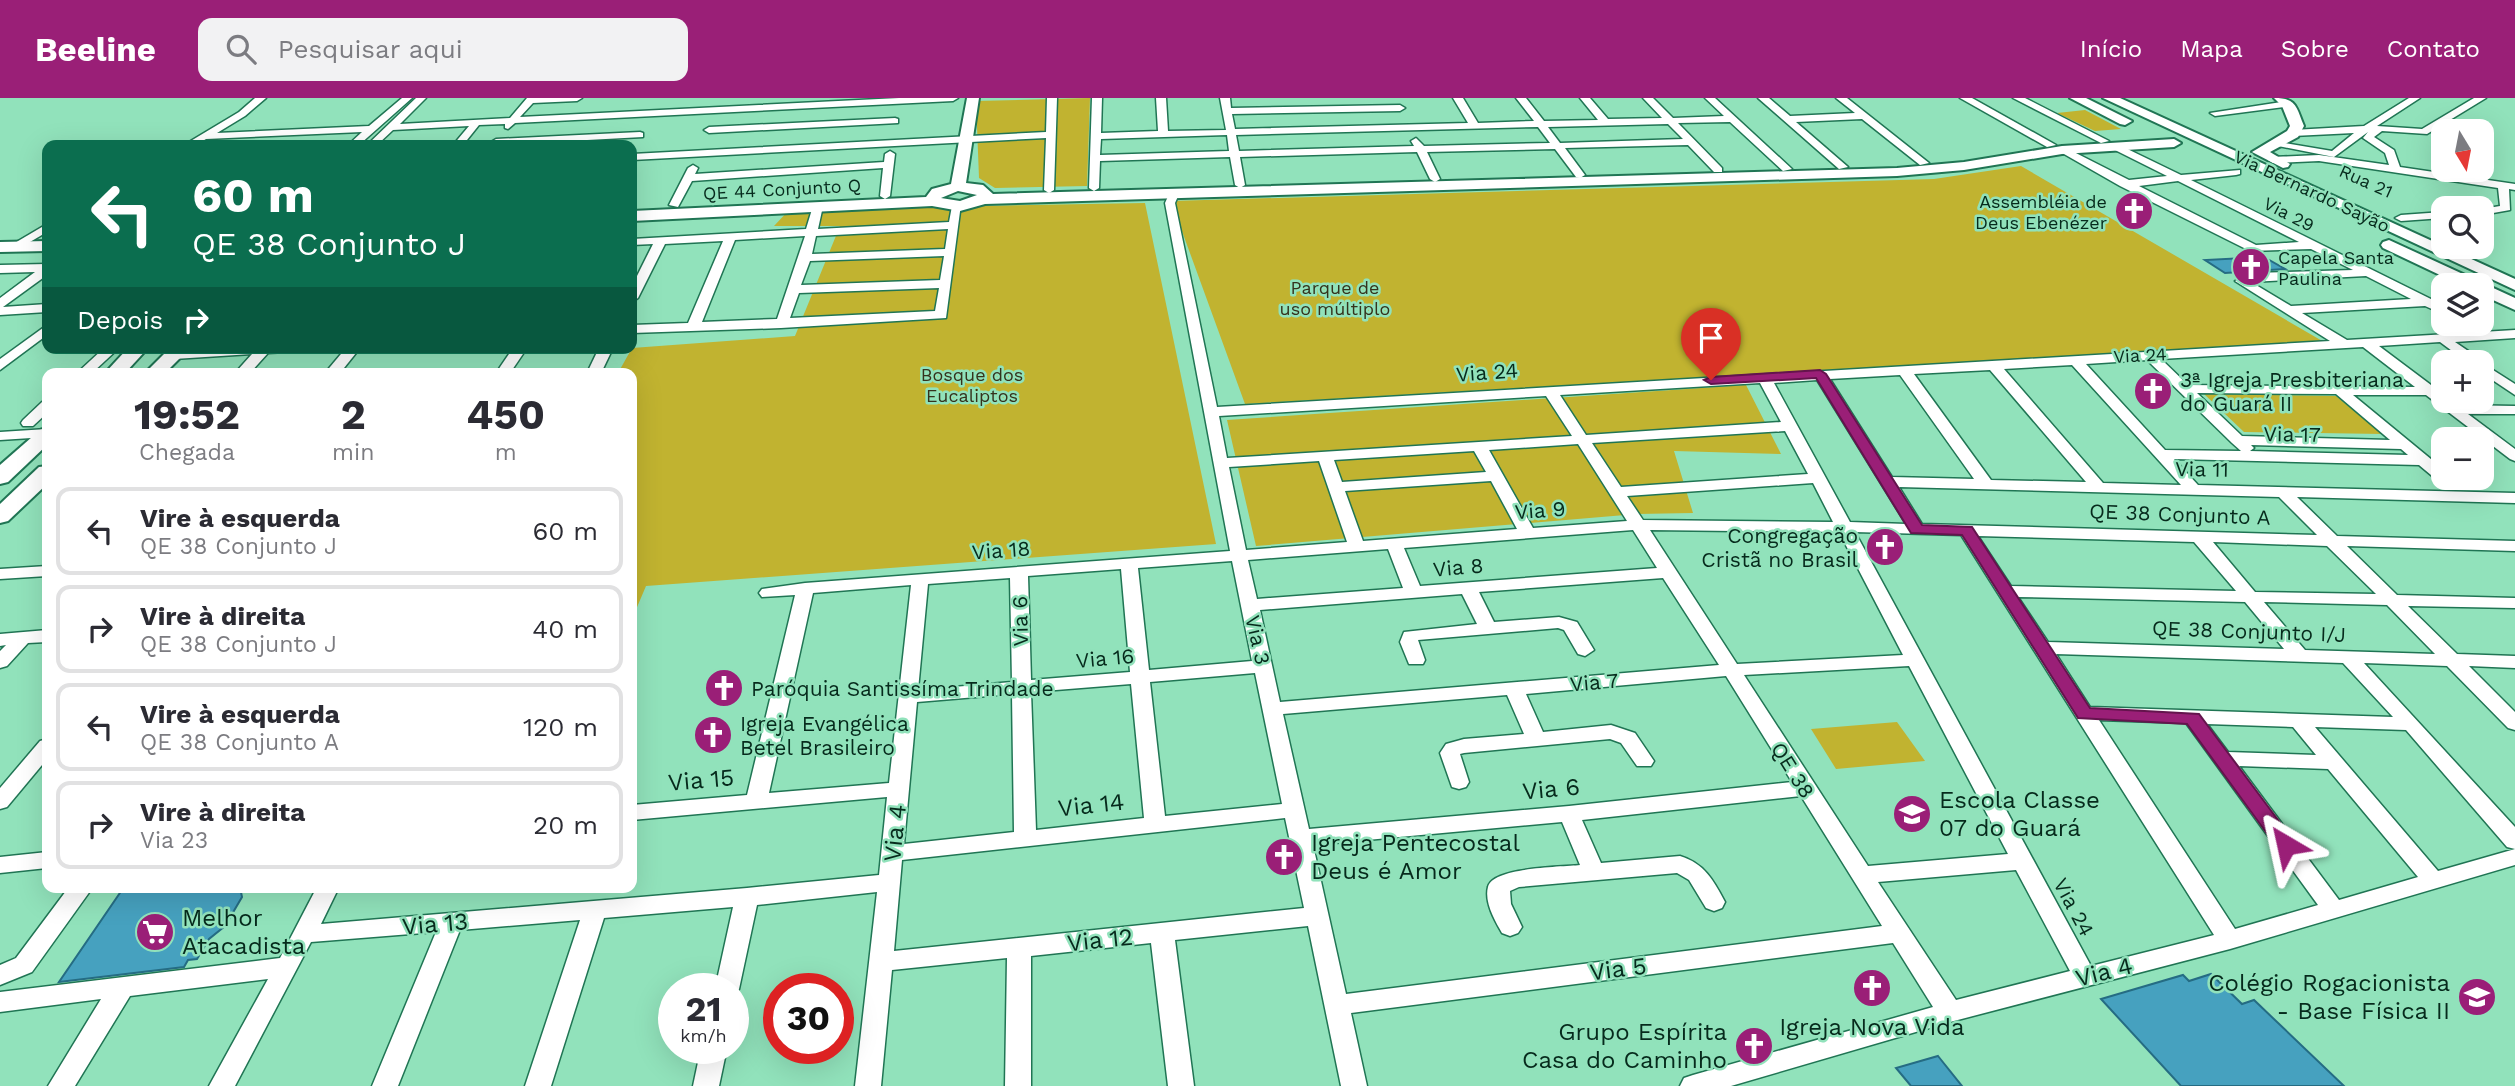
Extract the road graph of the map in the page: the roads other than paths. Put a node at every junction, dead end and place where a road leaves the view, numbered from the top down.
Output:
1 (261, 98) edge
2 (407, 98) edge
3 (421, 98) edge
4 (577, 98) edge
5 (740, 98) edge
6 (830, 98) edge
7 (953, 98) edge
8 (974, 98) edge
9 (1052, 98) edge
10 (1097, 98) edge
11 (1161, 98) edge
12 (1225, 98) edge
13 (1458, 98) edge
14 (1521, 98) edge
15 (1585, 98) edge
16 (1648, 98) edge
17 (1710, 98) edge
18 (1763, 98) edge
19 (1841, 98) edge
20 (1965, 98) edge
21 (2018, 98) edge
22 (2076, 98) edge
23 (2109, 98) edge
24 (2415, 98) edge
25 (2481, 98) edge
26 (531, 99) edge
27 (900, 99) edge
28 (2284, 101) edge
29 (1397, 103) edge
30 (819, 105) junction
31 (718, 110) junction
32 (1228, 111) junction
33 (651, 113) junction
34 (2215, 113) dead end
35 (401, 116) junction
36 (1863, 116) junction
37 (382, 118) junction
38 (1788, 119) junction
39 (512, 120) junction
40 (1734, 120) junction
41 (895, 121) junction
42 (1669, 121) junction
43 (477, 122) junction
44 (1605, 122) junction
45 (1540, 124) junction
46 (1475, 126) junction
47 (390, 127) junction
48 (1408, 128) junction
49 (369, 129) junction
50 (2141, 129) junction
51 (2367, 129) junction
52 (709, 130) junction
53 (1232, 132) junction
54 (2293, 133) junction
55 (1163, 134) junction
56 (640, 135) junction
57 (1051, 135) junction
58 (206, 136) junction
59 (1096, 136) junction
60 (964, 139) junction
61 (198, 140) edge
62 (358, 140) edge
63 (377, 140) edge
64 (462, 140) edge
65 (498, 140) edge
66 (559, 140) edge
67 (637, 140) edge
68 (891, 142) junction
69 (1690, 142) junction
70 (2174, 143) junction
71 (2109, 144) junction
72 (1556, 146) junction
73 (2057, 148) junction
74 (1421, 150) junction
75 (700, 152) junction
76 (1235, 155) junction
77 (637, 157) edge
78 (1995, 157) junction
79 (2268, 157) junction
80 (1096, 158) junction
81 (1924, 163) junction
82 (888, 165) junction
83 (1843, 167) junction
84 (2237, 167) junction
85 (1787, 169) junction
86 (2395, 169) junction
87 (1718, 170) junction
88 (1580, 175) junction
89 (2175, 177) junction
90 (688, 178) junction
91 (1435, 179) junction
92 (2124, 184) junction
93 (2295, 184) junction
94 (1240, 185) junction
95 (1333, 185) junction
96 (2509, 186) edge
97 (958, 187) junction
98 (1094, 188) junction
99 (2269, 188) junction
100 (1049, 190) junction
101 (1174, 194) junction
102 (984, 195) junction
103 (885, 196) junction
104 (934, 198) junction
105 (674, 205) junction
106 (818, 206) junction
107 (957, 206) junction
108 (637, 207) edge
109 (2494, 210) edge
110 (637, 216) edge
111 (2431, 216) edge
112 (2402, 218) junction
113 (954, 225) junction
114 (42, 230) edge
115 (2431, 231) edge
116 (811, 234) junction
117 (730, 238) junction
118 (661, 240) junction
119 (637, 242) edge
120 (2313, 245) junction
121 (42, 246) edge
122 (7, 247) edge
123 (950, 252) junction
124 (804, 258) junction
125 (2493, 259) edge
126 (42, 268) edge
127 (2515, 269) edge
128 (0, 270) edge
129 (42, 272) edge
130 (2368, 273) junction
131 (2448, 273) edge
132 (945, 284) junction
133 (2515, 285) edge
134 (637, 288) edge
135 (794, 289) junction
136 (2494, 295) edge
137 (2426, 302) junction
138 (0, 304) edge
139 (2431, 304) edge
140 (2515, 305) edge
141 (42, 308) edge
142 (2289, 310) junction
143 (0, 311) edge
144 (780, 324) junction
145 (693, 327) junction
146 (637, 329) edge
147 (42, 333) edge
148 (2515, 334) edge
149 (2494, 335) edge
150 (2476, 336) edge
151 (2442, 338) junction
152 (2365, 342) junction
153 (2344, 344) junction
154 (2459, 350) edge
155 (105, 354) edge
156 (133, 354) edge
157 (176, 354) edge
158 (260, 354) edge
159 (348, 354) edge
160 (2149, 355) junction
161 (2074, 359) junction
162 (1993, 364) junction
163 (0, 366) edge
164 (89, 368) edge
165 (119, 368) edge
166 (160, 368) edge
167 (247, 368) edge
168 (336, 368) edge
169 (1903, 369) junction
170 (1820, 374) junction
171 (2494, 376) edge
172 (1764, 377) junction
173 (2180, 384) junction
174 (2424, 387) junction
175 (2339, 390) junction
176 (1550, 391) junction
177 (2515, 391) edge
178 (2431, 393) edge
179 (42, 410) edge
180 (2494, 410) edge
181 (2515, 410) edge
182 (1212, 412) junction
183 (2457, 413) edge
184 (28, 423) dead end
185 (1790, 426) junction
186 (42, 433) edge
187 (0, 436) edge
188 (42, 438) edge
189 (1583, 439) junction
190 (2237, 440) junction
191 (2405, 445) junction
192 (1479, 446) junction
193 (2162, 454) junction
194 (2254, 456) junction
195 (2515, 456) edge
196 (1325, 457) junction
197 (2422, 460) junction
198 (1222, 463) junction
199 (2431, 467) edge
200 (1496, 476) junction
201 (0, 477) edge
202 (1818, 478) junction
203 (42, 480) edge
204 (1888, 482) junction
205 (1987, 486) junction
206 (1336, 487) junction
207 (2099, 488) junction
208 (2194, 490) junction
209 (2458, 490) edge
210 (1618, 492) junction
211 (2283, 492) junction
212 (2466, 497) junction
213 (2515, 498) edge
214 (0, 516) edge
215 (1640, 525) junction
216 (1844, 527) junction
217 (1917, 529) junction
218 (1967, 531) junction
219 (1528, 534) junction
220 (2199, 537) junction
221 (2333, 541) junction
222 (1395, 545) junction
223 (2515, 546) edge
224 (1357, 547) junction
225 (1239, 556) junction
226 (1129, 564) junction
227 (42, 571) edge
228 (1019, 572) junction
229 (1670, 572) junction
230 (0, 574) edge
231 (920, 579) junction
232 (805, 588) junction
233 (1469, 589) junction
234 (2006, 591) junction
235 (768, 593) dead end
236 (1414, 593) junction
237 (2249, 596) junction
238 (2392, 600) junction
239 (2515, 603) edge
240 (1250, 606) junction
241 (1488, 629) junction
242 (42, 636) edge
243 (23, 638) junction
244 (0, 640) edge
245 (2043, 648) junction
246 (1585, 650) dead end
247 (2299, 655) junction
248 (2347, 656) junction
249 (1416, 660) dead end
250 (1916, 660) junction
251 (2453, 660) junction
252 (2515, 662) edge
253 (0, 663) edge
254 (1264, 666) junction
255 (1731, 670) junction
256 (1139, 678) junction
257 (1021, 687) junction
258 (1514, 689) junction
259 (908, 697) junction
260 (1272, 709) junction
261 (2084, 713) junction
262 (2193, 719) junction
263 (2299, 721) junction
264 (2515, 723) edge
265 (2412, 724) junction
266 (1536, 738) junction
267 (42, 752) edge
268 (2223, 759) junction
269 (1644, 761) dead end
270 (2333, 762) junction
271 (1459, 782) dead end
272 (1805, 788) junction
273 (899, 789) junction
274 (0, 802) edge
275 (756, 802) junction
276 (1294, 810) junction
277 (637, 812) edge
278 (1569, 814) junction
279 (1155, 825) junction
280 (1301, 838) junction
281 (1025, 839) junction
282 (2515, 841) edge
283 (892, 853) junction
284 (2515, 857) edge
285 (42, 861) edge
286 (2023, 861) junction
287 (0, 865) edge
288 (1594, 873) junction
289 (1861, 875) junction
290 (2434, 881) junction
291 (889, 882) junction
292 (78, 893) edge
293 (325, 893) edge
294 (747, 897) junction
295 (1714, 902) dead end
296 (595, 910) junction
297 (2334, 910) junction
298 (1317, 916) junction
299 (452, 922) junction
300 (1510, 927) dead end
301 (1162, 933) junction
302 (1898, 933) junction
303 (304, 934) junction
304 (2230, 940) junction
305 (1018, 949) junction
306 (882, 962) junction
307 (287, 967) junction
308 (730, 973) edge
309 (0, 975) edge
310 (2085, 977) junction
311 (121, 989) junction
312 (0, 1002) edge
313 (1338, 1005) junction
314 (1950, 1012) junction
315 (711, 1064) edge
316 (61, 1086) edge
317 (222, 1086) edge
318 (385, 1086) edge
319 (538, 1086) edge
320 (706, 1086) edge
321 (868, 1086) edge
322 (1018, 1086) edge
323 (1181, 1086) edge
324 (1354, 1086) edge
325 (1693, 1086) edge

1 - 58 street
2 - 37 street
3 - 35 street
4 - 26 street
5 - 31 street
6 - 30 street
7 - 27 street
8 - 60 street
9 - 57 street
10 - 59 street
11 - 55 street
12 - 32 street
13 - 46 street
14 - 45 street
15 - 44 street
16 - 42 street
17 - 40 street
18 - 38 street
19 - 36 street
20 - 73 street
21 - 71 street, Via 29
22 - 50 street, Via Bernardo Sayão
23 - 84 street, Via Bernardo Sayão
24 - 51 street
25 - 86 street
26 - 39 street
27 - 30 street
27 - 41 street
28 - 34 street
28 - 54 street
29 - 32 street
29 - 48 street
30 - 31 street
31 - 33 street
31 - 52 street
32 - 53 street
33 - 39 street
33 - 56 street
35 - 37 street
35 - 47 street
36 - 38 street
36 - 81 street
37 - 49 street
38 - 83 street
39 - 43 street
39 - 65 street
40 - 42 street
40 - 85 street
41 - 52 street
41 - 68 street
42 - 44 street
42 - 69 street
43 - 47 street
43 - 64 street
44 - 45 street
45 - 46 street
45 - 72 street
46 - 48 street
47 - 63 street
48 - 53 street
48 - 74 street
49 - 58 street
49 - 62 street
50 - 70 street, Via Bernardo Sayão
50 - 71 street
51 - 54 street
51 - 79 street
52 - 75 street
53 - 55 street
53 - 76 street
54 - 79 street
55 - 59 street
56 - 66 street
56 - 67 street
57 - 60 street
57 - 100 street
58 - 61 street
59 - 80 street
60 - 68 street
60 - 97 street
68 - 75 street
68 - 82 street
69 - 72 street
69 - 87 street
70 - 71 street
70 - 84 street, Via Bernardo Sayão
71 - 73 street
71 - 89 street, Via 29
72 - 74 street
72 - 88 street
73 - 78 street
73 - 92 street
74 - 76 street
74 - 91 street
75 - 77 street
75 - 90 street
76 - 80 street
76 - 94 street
78 - 81 street
78 - 95 street
79 - 84 street, Via Bernardo Sayão
79 - 86 street
79 - 93 street, Via Bernardo Sayão
79 - 112 street, Rua 21
80 - 98 street
81 - 83 street
82 - 90 street
82 - 103 street
83 - 85 street
84 - 89 street
84 - 99 street, Via Bernardo Sayão
85 - 87 street
86 - 96 street
87 - 88 street
88 - 91 street
89 - 92 street
89 - 120 street, Via 29
90 - 105 street
91 - 95 street
92 - 120 street
93 - 99 street
93 - 133 street, Via Bernardo Sayão
94 - 95 street
94 - 98 street
95 - 101 street
96 - 109 street
97 - 102 street
97 - 104 street
98 - 100 street
99 - 131 street, Via Bernardo Sayão
100 - 102 street
101 - 102 street
101 - 182 street, Via 3
102 - 107 street
103 - 104 street, QE 44 Conjunto Q
103 - 105 street, QE 44 Conjunto Q
104 - 106 street, QE 44 Conjunto Q
104 - 107 street
105 - 108 street, QE 44 Conjunto Q
106 - 110 street, QE 44 Conjunto Q
106 - 116 street
107 - 113 street
111 - 112 street
112 - 115 street, Rua 21
113 - 116 street
113 - 123 street
114 - 122 street
116 - 117 street
116 - 124 street
117 - 118 street
117 - 145 street
118 - 119 street
118 - 134 street
120 - 130 street, Via 29
121 - 122 street
123 - 124 street
123 - 132 street
124 - 135 street
125 - 127 street
126 - 128 street
129 - 138 street
130 - 137 street, Via 29
130 - 142 street
132 - 135 street
132 - 144 street
135 - 144 street
136 - 140 street
137 - 139 street, Via 29
137 - 142 street
141 - 143 street
142 - 153 street
144 - 145 street
145 - 146 street
147 - 163 street
148 - 149 street, Via 24
150 - 151 street, Via 24
151 - 152 street, Via 24
151 - 154 street
152 - 153 street, Via 24
152 - 174 street
153 - 160 street, Via 24
155 - 164 street
156 - 165 street
157 - 166 street
158 - 167 street
159 - 168 street
160 - 161 street, Via 24
160 - 173 street
161 - 162 street, Via 24
161 - 193 street
162 - 169 street, Via 24
162 - 207 street
169 - 170 street, Via 24
169 - 205 street
170 - 172 street, Via 24
170 - 204 street
171 - 177 street
172 - 176 street, Via 24
172 - 185 street, Via 24
173 - 174 street
173 - 175 street
173 - 190 street
174 - 175 street
174 - 178 street
175 - 191 street
176 - 182 street, Via 24
176 - 189 street, QE 38
179 - 184 street
180 - 181 street
182 - 198 street, Via 3
183 - 195 street
185 - 189 street
185 - 202 street, Via 24
186 - 187 street
188 - 201 street
189 - 192 street
189 - 210 street, QE 38
190 - 191 street, Via 17
190 - 194 street
191 - 197 street
192 - 196 street
192 - 200 street
193 - 194 street, Via 17
193 - 208 street
194 - 197 street, Via 17
196 - 198 street
196 - 206 street
197 - 199 street
198 - 225 street, Via 3
200 - 206 street
200 - 219 street
202 - 210 street
202 - 216 street, Via 24
203 - 214 street
204 - 205 street, Via 11
204 - 217 street
205 - 207 street, Via 11
206 - 224 street
207 - 208 street, Via 11
208 - 211 street, Via 11
209 - 212 street
210 - 215 street, QE 38
211 - 212 street, Via 11
211 - 221 street
212 - 213 street, Via 11
215 - 216 street, Via 9
215 - 219 street, Via 9
215 - 229 street, QE 38
216 - 217 street, QE 38 Conjunto A
216 - 250 street, Via 24
217 - 218 street, QE 38 Conjunto A
218 - 220 street, QE 38 Conjunto A
218 - 234 street
219 - 222 street, Via 9
220 - 221 street, QE 38 Conjunto A
220 - 237 street
221 - 223 street, QE 38 Conjunto A
221 - 238 street
222 - 224 street, Via 9
222 - 236 street
224 - 225 street, Via 9
225 - 226 street, Via 18
225 - 240 street, Via 3
226 - 228 street, Via 18
226 - 256 street
227 - 230 street
228 - 231 street, Via 18
228 - 257 street, Via 6
229 - 233 street, Via 8
229 - 255 street, QE 38
231 - 232 street, Via 18
231 - 259 street, Via 4
232 - 235 street, Via 18
232 - 275 street
233 - 236 street, Via 8
233 - 241 street
234 - 237 street
234 - 245 street
236 - 240 street, Via 8
237 - 238 street
237 - 247 street
238 - 239 street
238 - 251 street
240 - 254 street, Via 3
241 - 246 street
241 - 249 street
242 - 243 street
243 - 244 street
243 - 253 street
245 - 247 street, QE 38 Conjunto I/J
245 - 261 street
247 - 248 street, QE 38 Conjunto I/J
248 - 251 street, QE 38 Conjunto I/J
248 - 265 street
250 - 255 street, Via 7
250 - 286 street, Via 24
251 - 252 street, QE 38 Conjunto I/J
251 - 264 street
254 - 256 street, Via 16
254 - 260 street, Via 3
255 - 258 street, Via 7
255 - 272 street, QE 38
256 - 257 street, Via 16
256 - 279 street
257 - 259 street, Via 16
257 - 281 street, Via 6
258 - 260 street, Via 7
258 - 266 street
259 - 273 street, Via 4
260 - 276 street, Via 3
261 - 262 street
261 - 304 street
262 - 263 street
262 - 268 street
263 - 265 street
263 - 270 street
265 - 282 street
266 - 269 street
266 - 271 street
267 - 274 street
268 - 270 street
268 - 297 street
270 - 290 street
272 - 278 street, Via 6
272 - 289 street, QE 38
273 - 275 street, Via 15
273 - 283 street, Via 4
275 - 277 street, Via 15
276 - 279 street, Via 14
276 - 280 street, Via 3
278 - 280 street, Via 6
278 - 288 street
279 - 281 street, Via 14
280 - 298 street, Via 3
281 - 283 street, Via 14
283 - 291 street, Via 4
284 - 290 street, Via 4
285 - 287 street
286 - 289 street
286 - 310 street, Via 24
288 - 295 street
288 - 300 street
289 - 302 street, QE 38
290 - 297 street, Via 4
291 - 294 street, Via 13
291 - 306 street, Via 4
292 - 309 street
293 - 303 street
294 - 296 street, Via 13
294 - 308 street
296 - 299 street, Via 13
296 - 319 street
297 - 304 street, Via 4
298 - 301 street, Via 12
298 - 313 street, Via 3
299 - 303 street, Via 13
299 - 318 street
301 - 305 street, Via 12
301 - 323 street
302 - 313 street, Via 5
302 - 314 street, QE 38
303 - 307 street
304 - 310 street, Via 4
305 - 306 street, Via 12
305 - 322 street
306 - 321 street, Via 4
307 - 311 street
307 - 317 street
310 - 314 street, Via 4
311 - 312 street
311 - 316 street
313 - 324 street, Via 3
314 - 325 street, Via 4
315 - 320 street

